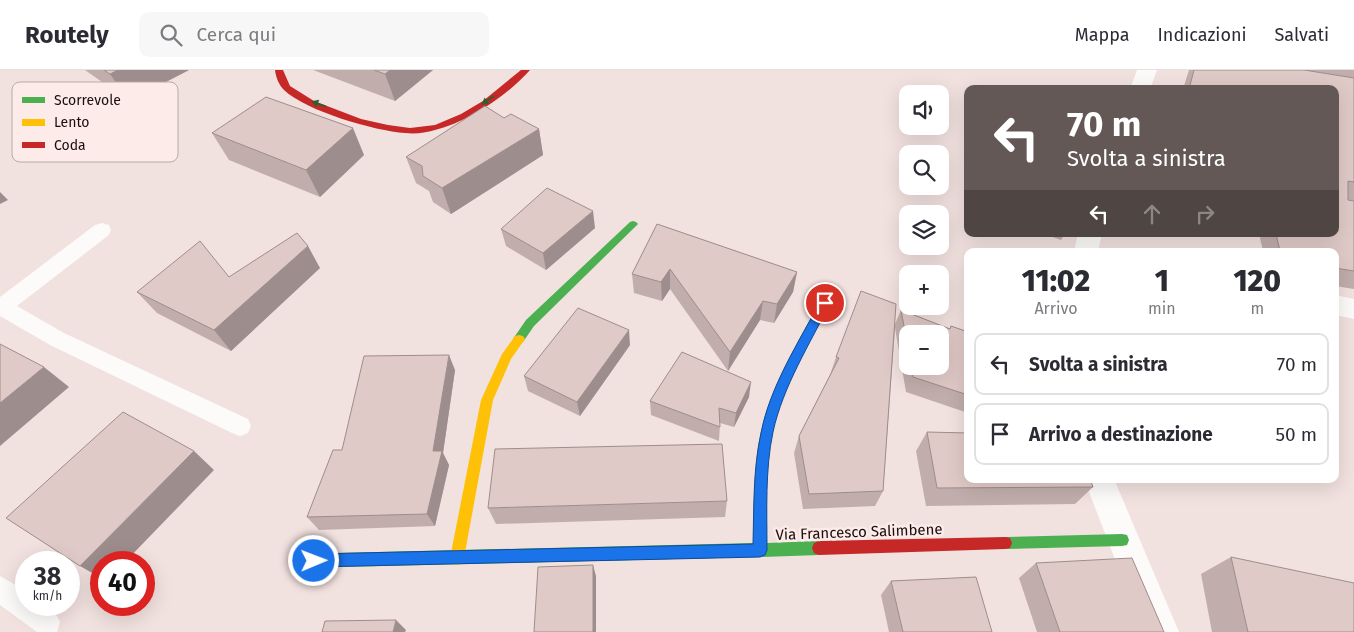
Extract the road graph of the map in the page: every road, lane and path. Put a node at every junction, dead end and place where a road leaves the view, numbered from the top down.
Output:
1 (279, 70) edge
2 (526, 70) edge
3 (1147, 70) edge
4 (1141, 85) edge
5 (633, 224) dead end
6 (102, 230) dead end
7 (825, 303) dead end
8 (1339, 306) edge
9 (0, 308) edge
10 (1354, 310) edge
11 (240, 426) dead end
12 (1101, 483) edge
13 (1122, 540) junction
14 (760, 550) junction
15 (457, 558) junction
16 (296, 561) dead end
17 (0, 589) edge
18 (47, 622) dead end
19 (1161, 632) edge

2 -> 1 street
3 - 4 street
5 - 15 street
6 - 9 lane
7 - 14 street
8 - 10 street
9 - 11 lane
12 - 13 street
13 - 14 street, Via Francesco Salimbene
13 - 19 street
14 - 15 street, Via Francesco Salimbene
15 - 16 street, Via Francesco Salimbene
17 - 18 lane

